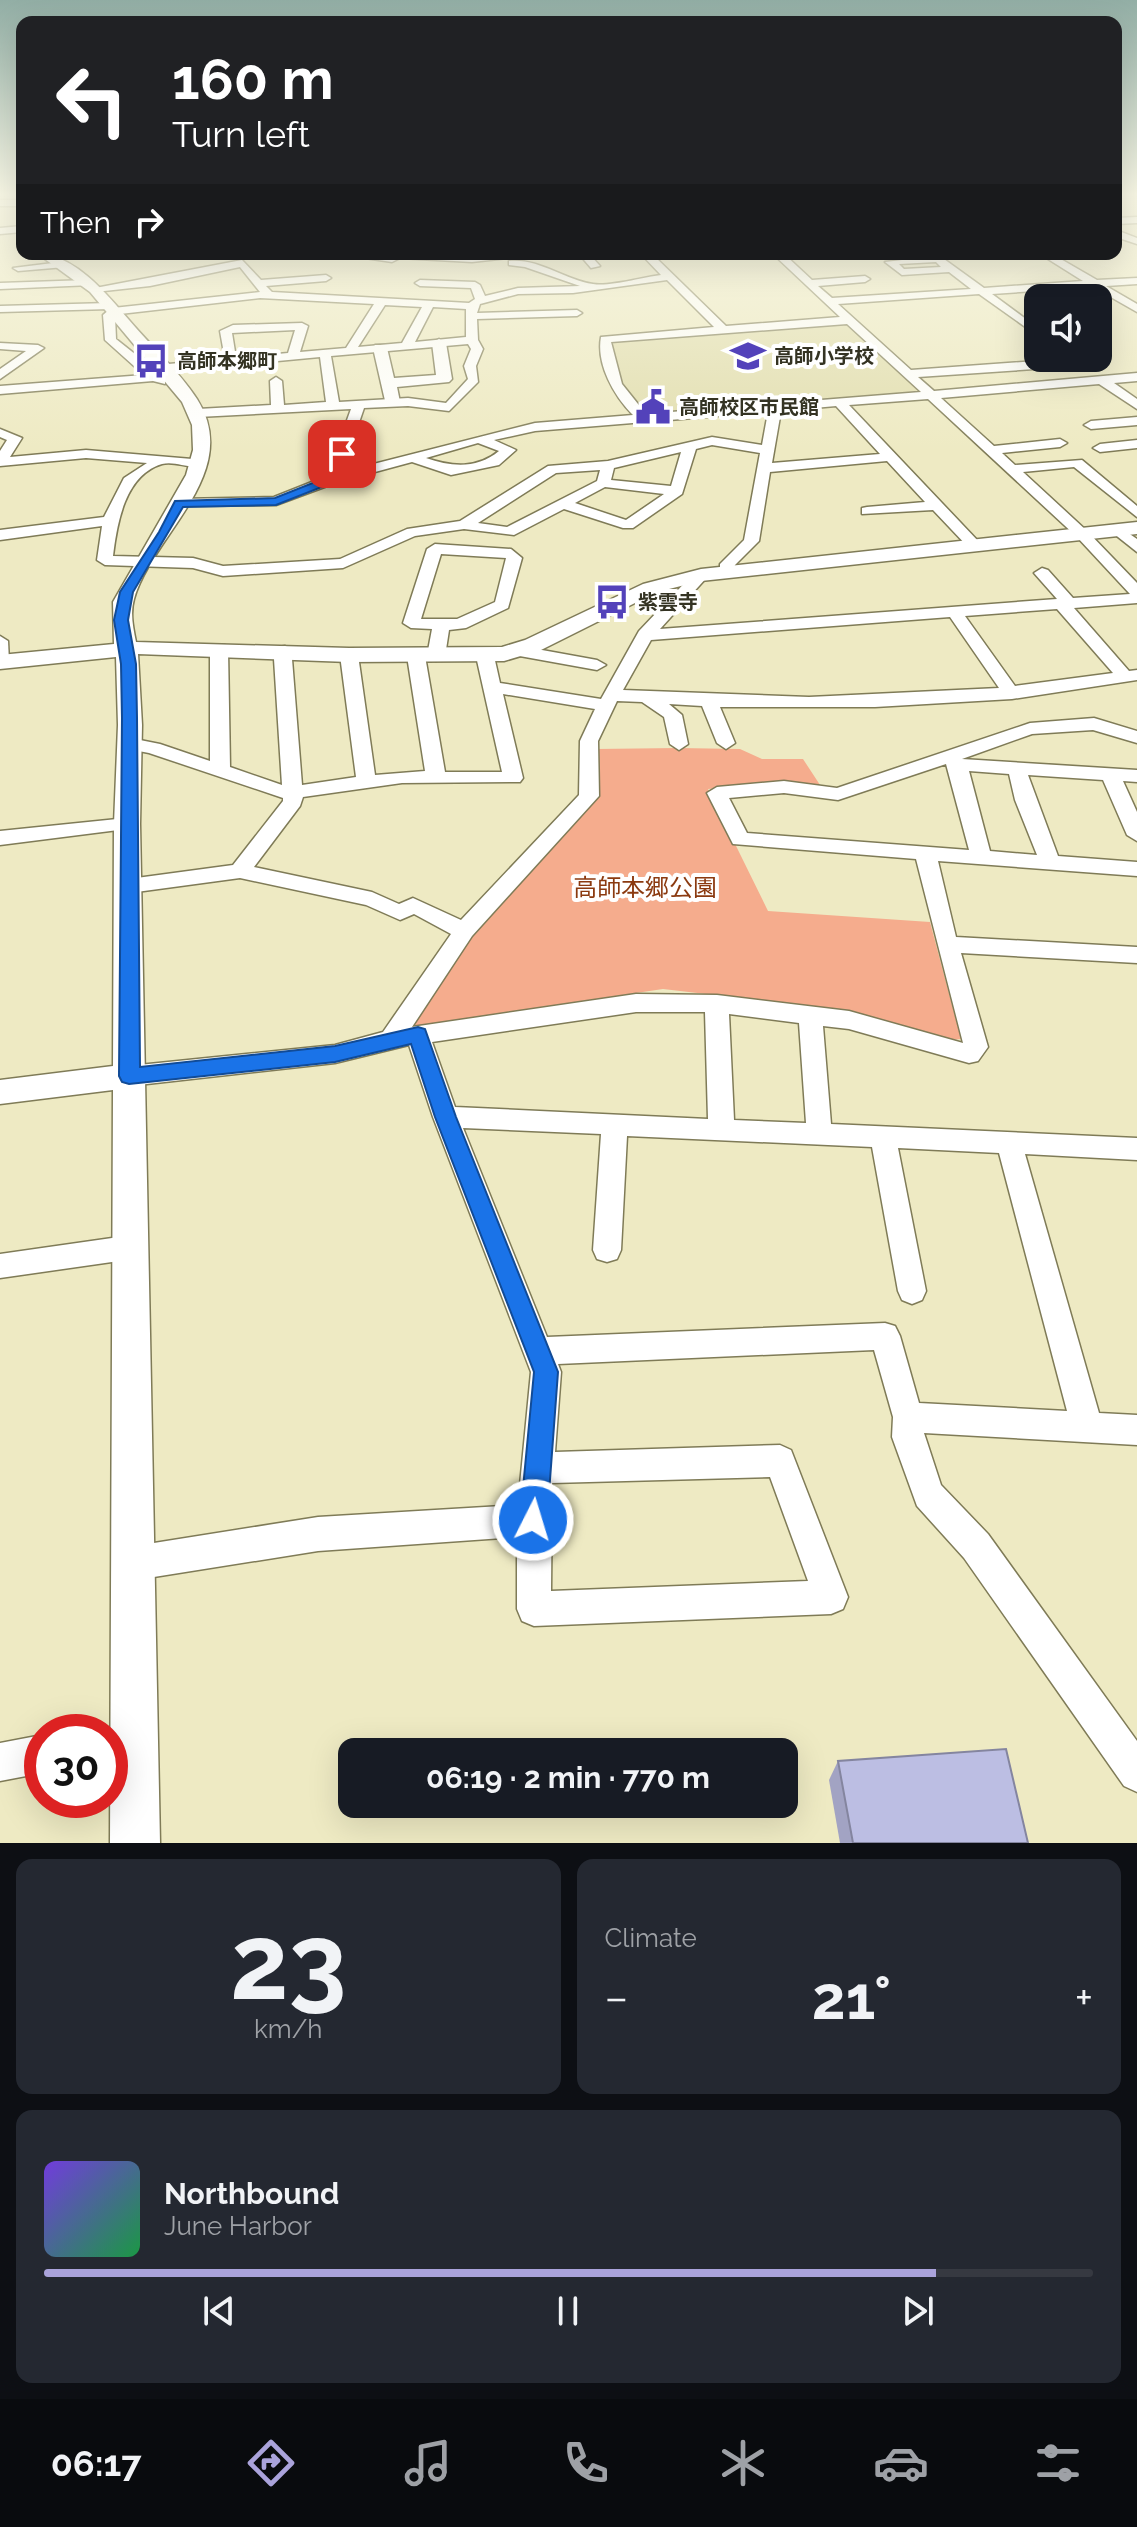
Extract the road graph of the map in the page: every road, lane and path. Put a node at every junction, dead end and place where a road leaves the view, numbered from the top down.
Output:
1 (82, 280) edge
2 (214, 280) edge
3 (257, 280) edge
4 (580, 280) edge
5 (646, 280) edge
6 (672, 280) edge
7 (807, 280) edge
8 (851, 280) edge
9 (966, 280) edge
10 (1090, 280) edge
11 (1137, 281) edge
12 (1093, 282) junction
13 (420, 283) dead end
14 (810, 283) junction
15 (1066, 284) edge
16 (206, 285) junction
17 (0, 286) edge
18 (91, 286) junction
19 (592, 287) junction
20 (1024, 287) edge
21 (980, 290) junction
22 (269, 296) junction
23 (382, 301) junction
24 (829, 301) junction
25 (405, 302) junction
26 (429, 304) junction
27 (448, 305) junction
28 (475, 307) junction
29 (0, 309) edge
30 (1137, 309) edge
31 (112, 310) junction
32 (577, 313) dead end
33 (1024, 318) edge
34 (850, 320) junction
35 (723, 330) junction
36 (472, 340) junction
37 (439, 343) junction
38 (407, 345) junction
39 (0, 346) edge
40 (380, 348) junction
41 (350, 350) junction
42 (325, 353) junction
43 (293, 356) junction
44 (231, 361) junction
45 (1024, 364) edge
46 (1092, 372) edge
47 (908, 374) junction
48 (0, 375) edge
49 (162, 375) junction
50 (1137, 377) edge
51 (1103, 380) junction
52 (276, 381) dead end
53 (388, 383) junction
54 (0, 390) edge
55 (250, 393) dead end
56 (931, 395) junction
57 (392, 403) junction
58 (840, 403) junction
59 (359, 404) junction
60 (333, 405) junction
61 (1137, 405) edge
62 (449, 407) junction
63 (278, 408) junction
64 (775, 408) junction
65 (245, 410) junction
66 (198, 413) junction
67 (644, 419) junction
68 (1137, 421) edge
69 (1091, 425) dead end
70 (0, 433) edge
71 (472, 441) junction
72 (1060, 443) dead end
73 (1137, 444) edge
74 (690, 446) junction
75 (1100, 448) dead end
76 (768, 450) junction
77 (992, 450) junction
78 (412, 457) junction
79 (890, 457) junction
80 (160, 460) junction
81 (0, 462) edge
82 (199, 463) junction
83 (608, 465) junction
84 (764, 468) junction
85 (1013, 469) junction
86 (333, 479) junction
87 (603, 483) junction
88 (677, 491) junction
89 (179, 503) junction
90 (566, 505) junction
91 (936, 505) junction
92 (867, 511) dead end
93 (1137, 513) edge
94 (110, 521) junction
95 (464, 525) junction
96 (1128, 529) edge
97 (1082, 534) junction
98 (0, 535) edge
99 (384, 543) junction
100 (974, 545) junction
101 (1137, 547) edge
102 (435, 549) junction
103 (145, 561) junction
104 (726, 571) junction
105 (1042, 573) dead end
106 (701, 575) junction
107 (1134, 587) edge
108 (1065, 604) junction
109 (955, 613) junction
110 (441, 625) junction
111 (645, 635) junction
112 (0, 641) edge
113 (126, 648) junction
114 (219, 649) junction
115 (285, 651) junction
116 (520, 651) junction
117 (349, 655) junction
118 (426, 656) junction
119 (485, 656) junction
120 (0, 662) edge
121 (597, 665) dead end
122 (1131, 676) edge
123 (490, 687) junction
124 (1012, 694) junction
125 (646, 697) junction
126 (708, 699) junction
127 (609, 700) junction
128 (1137, 737) edge
129 (726, 743) dead end
130 (130, 744) junction
131 (679, 744) dead end
132 (953, 761) junction
133 (1017, 769) junction
134 (220, 771) junction
135 (1110, 774) junction
136 (1137, 776) edge
137 (436, 777) junction
138 (366, 782) junction
139 (294, 793) junction
140 (127, 824) junction
141 (1137, 835) edge
142 (0, 838) edge
143 (925, 852) junction
144 (981, 857) junction
145 (1050, 862) junction
146 (1137, 869) edge
147 (240, 871) junction
148 (129, 886) junction
149 (464, 931) junction
150 (947, 944) junction
151 (1137, 955) edge
152 (717, 1004) junction
153 (810, 1014) junction
154 (418, 1035) junction
155 (391, 1039) junction
156 (129, 1076) junction
157 (0, 1092) edge
158 (446, 1117) junction
159 (615, 1123) junction
160 (721, 1128) junction
161 (819, 1132) junction
162 (883, 1136) junction
163 (1009, 1142) junction
164 (1137, 1149) edge
165 (133, 1247) junction
166 (607, 1250) dead end
167 (0, 1266) edge
168 (912, 1291) dead end
169 (538, 1351) junction
170 (908, 1417) junction
171 (1087, 1427) junction
172 (1137, 1430) edge
173 (538, 1468) junction
174 (533, 1520) junction
175 (135, 1563) junction
176 (124, 1714) edge
177 (24, 1757) edge
178 (0, 1762) edge
179 (1137, 1773) edge
180 (128, 1786) edge
181 (135, 1843) edge

1 - 18 street
2 - 16 street
3 - 22 street
4 - 19 street
5 - 19 street
6 - 35 street
7 - 14 street
8 - 14 street
9 - 21 street
10 - 12 street
11 - 12 street
12 - 15 street
12 - 30 street
13 - 28 street
14 - 24 street
16 - 18 street
16 - 22 street
16 - 31 street
17 - 18 street
18 - 31 street
19 - 28 street
20 - 21 street
21 - 24 street
21 - 33 street
22 - 23 street
23 - 25 street
23 - 41 street
24 - 34 street
25 - 26 street
25 - 27 street
26 - 27 street
26 - 38 street
27 - 28 street
28 - 32 street
28 - 36 street
29 - 31 street
31 - 49 street
34 - 35 street
34 - 47 street
35 - 67 street
36 - 37 street
36 - 62 street
37 - 38 street
37 - 53 street
38 - 40 street
39 - 48 street
40 - 41 street
40 - 53 street
41 - 42 street
42 - 43 street
42 - 60 street
43 - 44 street
43 - 44 street
44 - 49 street
45 - 47 street
46 - 51 street
47 - 56 street
49 - 54 street
49 - 66 street
50 - 51 street
51 - 56 street
51 - 61 street
52 - 63 street
53 - 57 street
55 - 65 street
56 - 58 street
56 - 77 street
57 - 59 street
57 - 62 street
58 - 64 street
58 - 79 street
59 - 60 street
59 - 86 street
60 - 63 street
62 - 71 street
63 - 65 street
64 - 67 street
64 - 76 street
65 - 66 street
66 - 82 street
67 - 71 street
68 - 69 street
70 - 81 street
71 - 78 street
71 - 78 street
72 - 77 street
73 - 75 street
74 - 76 street
74 - 83 street
74 - 88 street
76 - 84 street
77 - 85 street
78 - 86 street
79 - 84 street
79 - 91 street
80 - 81 street
80 - 82 street
80 - 94 street
82 - 89 street
83 - 87 street
83 - 95 street
84 - 104 street
85 - 93 street
85 - 97 street
86 - 89 street
87 - 88 street
87 - 90 street
88 - 90 street
89 - 103 street
90 - 95 street
91 - 92 street
91 - 100 street
94 - 98 street
94 - 103 street
95 - 99 street
96 - 97 street
96 - 101 street
97 - 100 street
97 - 107 street
99 - 102 street
99 - 103 street
100 - 104 street
102 - 110 street
102 - 110 street
103 - 113 street
104 - 106 street
105 - 108 street
106 - 111 street
106 - 116 street
107 - 108 street
108 - 109 street
108 - 122 street
109 - 111 street
109 - 124 street
110 - 118 street
111 - 127 street
112 - 120 street
113 - 114 street
113 - 120 street
113 - 130 street
114 - 115 street
114 - 134 street
115 - 117 street
115 - 139 street
116 - 119 street
116 - 121 street
117 - 118 street
117 - 138 street
118 - 119 street
118 - 137 street
119 - 123 street
122 - 124 street
123 - 127 street
123 - 137 street
124 - 126 street
125 - 126 street
125 - 127 street
125 - 131 street
126 - 129 street
127 - 149 street
128 - 132 street
130 - 134 street
130 - 140 street
132 - 133 street
132 - 143 street
132 - 144 street
133 - 135 street
133 - 145 street
134 - 139 street
135 - 136 street
135 - 141 street
137 - 138 street
138 - 139 street
139 - 147 street
140 - 142 street
140 - 148 street
143 - 144 street
143 - 150 street
144 - 145 street
145 - 146 street
147 - 148 street
147 - 149 street
148 - 156 street
149 - 155 street
150 - 151 street
150 - 153 street
152 - 153 street
152 - 154 street
152 - 160 street
153 - 161 street
154 - 155 street
154 - 158 street
155 - 156 street
156 - 157 street
156 - 165 street
158 - 159 street
158 - 169 street
159 - 160 street
159 - 166 street
160 - 161 street
161 - 162 street
162 - 163 street
162 - 168 street
163 - 164 street
163 - 171 street
165 - 167 street
165 - 175 street
169 - 170 street
169 - 173 street
170 - 171 street
170 - 179 street
171 - 172 street
173 - 174 street
173 - 174 street
174 - 175 street
175 - 176 street
177 - 178 street
180 - 181 street

